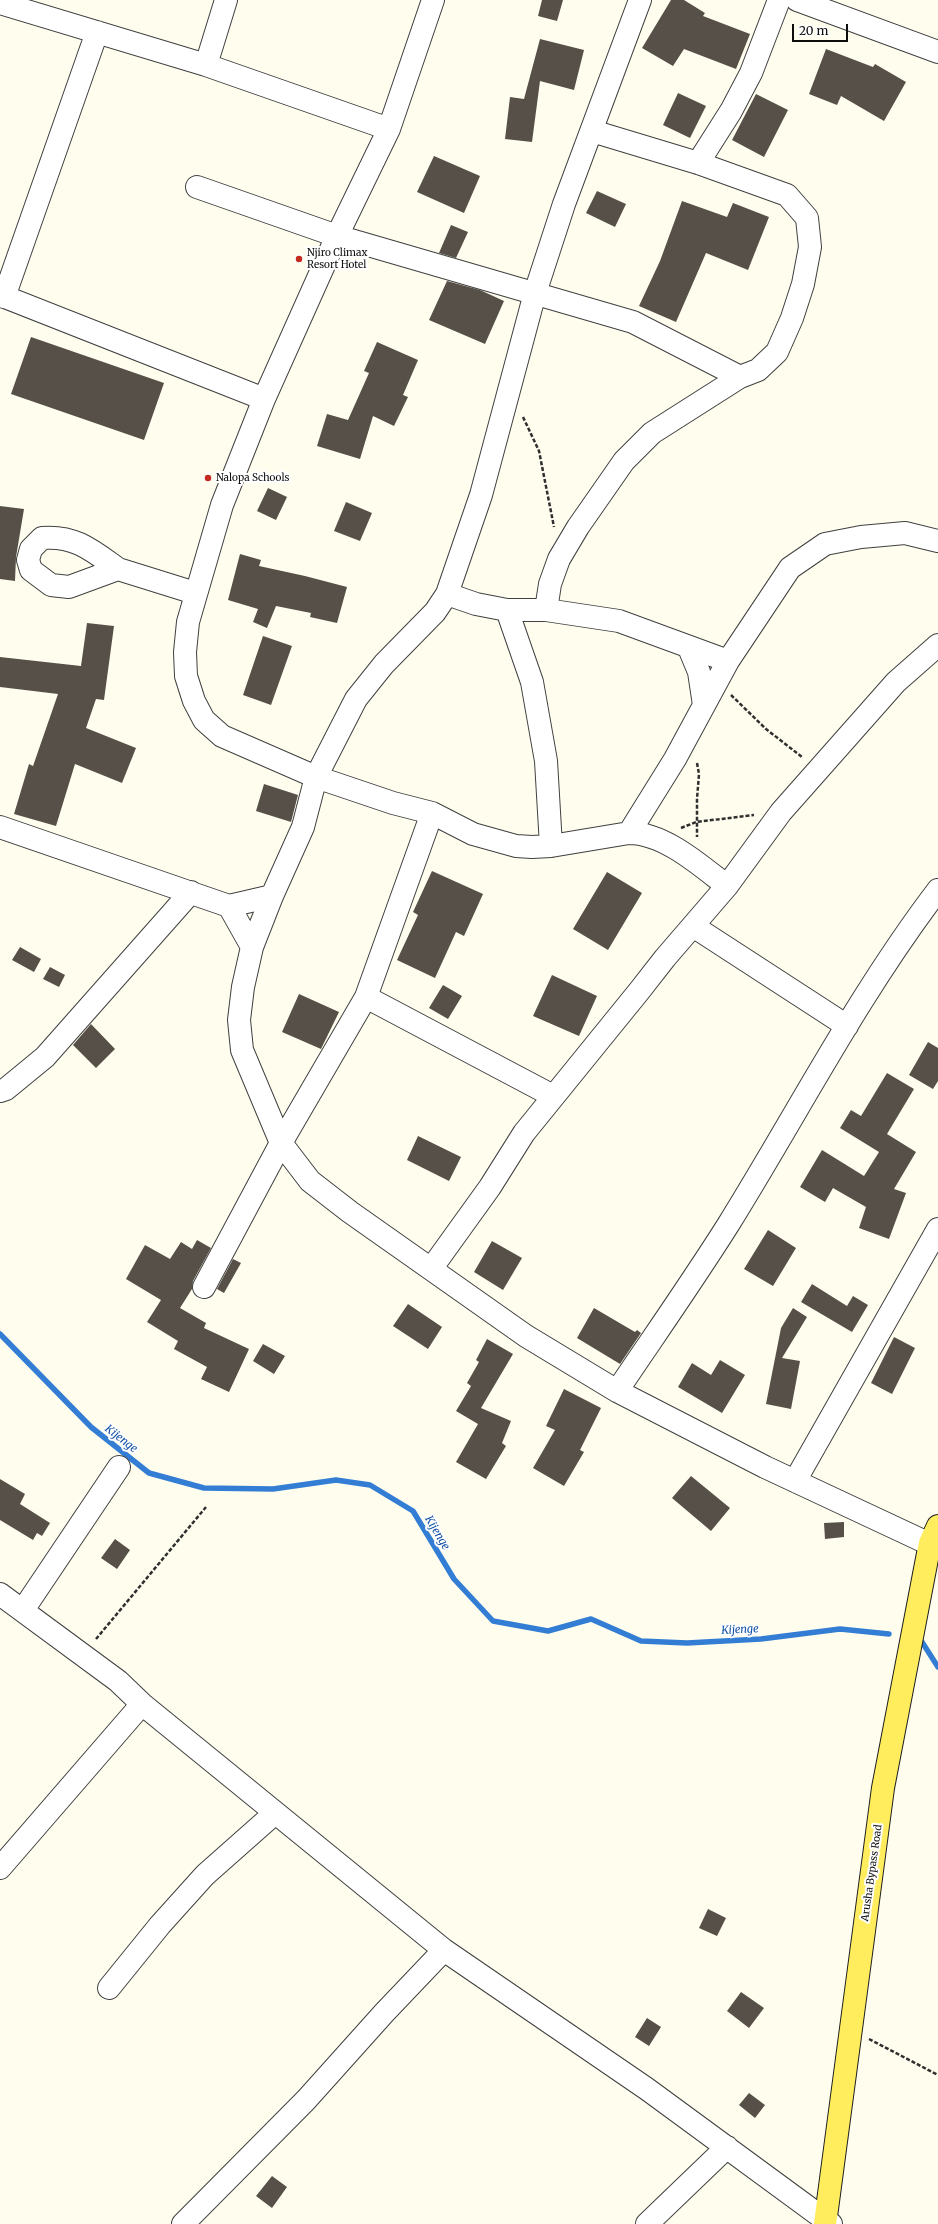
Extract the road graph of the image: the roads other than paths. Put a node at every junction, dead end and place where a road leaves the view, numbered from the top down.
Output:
1 (226, 0) edge
2 (433, 0) edge
3 (640, 0) edge
4 (779, 0) edge
5 (797, 0) edge
6 (0, 3) edge
7 (822, 4) edge
8 (97, 32) junction
9 (938, 52) edge
10 (206, 65) junction
11 (389, 129) junction
12 (592, 131) junction
13 (698, 162) junction
14 (197, 187) dead end
15 (338, 236) junction
16 (535, 294) junction
17 (2, 296) edge
18 (740, 377) junction
19 (264, 399) junction
20 (938, 541) edge
21 (118, 568) dead end
22 (195, 593) junction
23 (447, 594) junction
24 (507, 610) junction
25 (546, 610) junction
26 (938, 645) edge
27 (689, 648) junction
28 (728, 661) junction
29 (704, 705) junction
30 (316, 777) junction
31 (432, 813) junction
32 (0, 826) edge
33 (629, 833) junction
34 (551, 846) junction
35 (728, 886) junction
36 (938, 890) edge
37 (191, 892) junction
38 (272, 896) junction
39 (229, 906) junction
40 (693, 926) junction
41 (252, 947) junction
42 (366, 997) junction
43 (847, 1026) junction
44 (0, 1091) edge
45 (553, 1096) junction
46 (281, 1143) junction
47 (938, 1229) edge
48 (431, 1269) junction
49 (204, 1287) dead end
50 (617, 1391) junction
51 (119, 1467) dead end
52 (795, 1482) junction
53 (935, 1539) edge
54 (0, 1594) edge
55 (23, 1610) junction
56 (142, 1704) junction
57 (275, 1812) junction
58 (0, 1868) edge
59 (444, 1950) junction
60 (109, 1988) dead end
61 (727, 2148) junction
62 (827, 2223) edge
63 (183, 2224) edge
64 (647, 2224) edge

1 - 10 street
2 - 11 street
3 - 12 street
4 - 13 street
5 - 7 street
6 - 8 street
7 - 9 street
8 - 10 street
8 - 17 street
10 - 11 street
11 - 15 street
12 - 13 street
12 - 16 street
13 - 18 street
14 - 15 street
15 - 16 street
15 - 19 street
16 - 18 street
16 - 23 street
17 - 19 street
18 - 25 street
19 - 22 street
20 - 28 street
21 - 22 street
22 - 30 street
23 - 24 street
23 - 30 street
24 - 25 street
24 - 34 street
25 - 27 street
26 - 35 street
27 - 28 street
27 - 29 street
28 - 29 street
29 - 33 street
30 - 31 street
30 - 38 street
31 - 34 street
31 - 42 street
32 - 37 street
33 - 34 street
33 - 35 street
35 - 40 street
36 - 43 street
37 - 39 street
37 - 44 street
38 - 39 street
38 - 41 street
39 - 41 street
40 - 43 street
40 - 45 street
41 - 46 street
42 - 45 street
42 - 46 street
43 - 50 street
45 - 48 street
46 - 48 street
46 - 49 street
47 - 52 street
48 - 50 street
50 - 52 street
51 - 55 street
52 - 53 street
53 - 62 main road, Arusha Bypass Road
54 - 55 street
55 - 56 street
56 - 57 street
56 - 58 street
57 - 59 street
57 - 60 street
59 - 61 street
59 - 63 street
61 - 62 street
61 - 64 street

